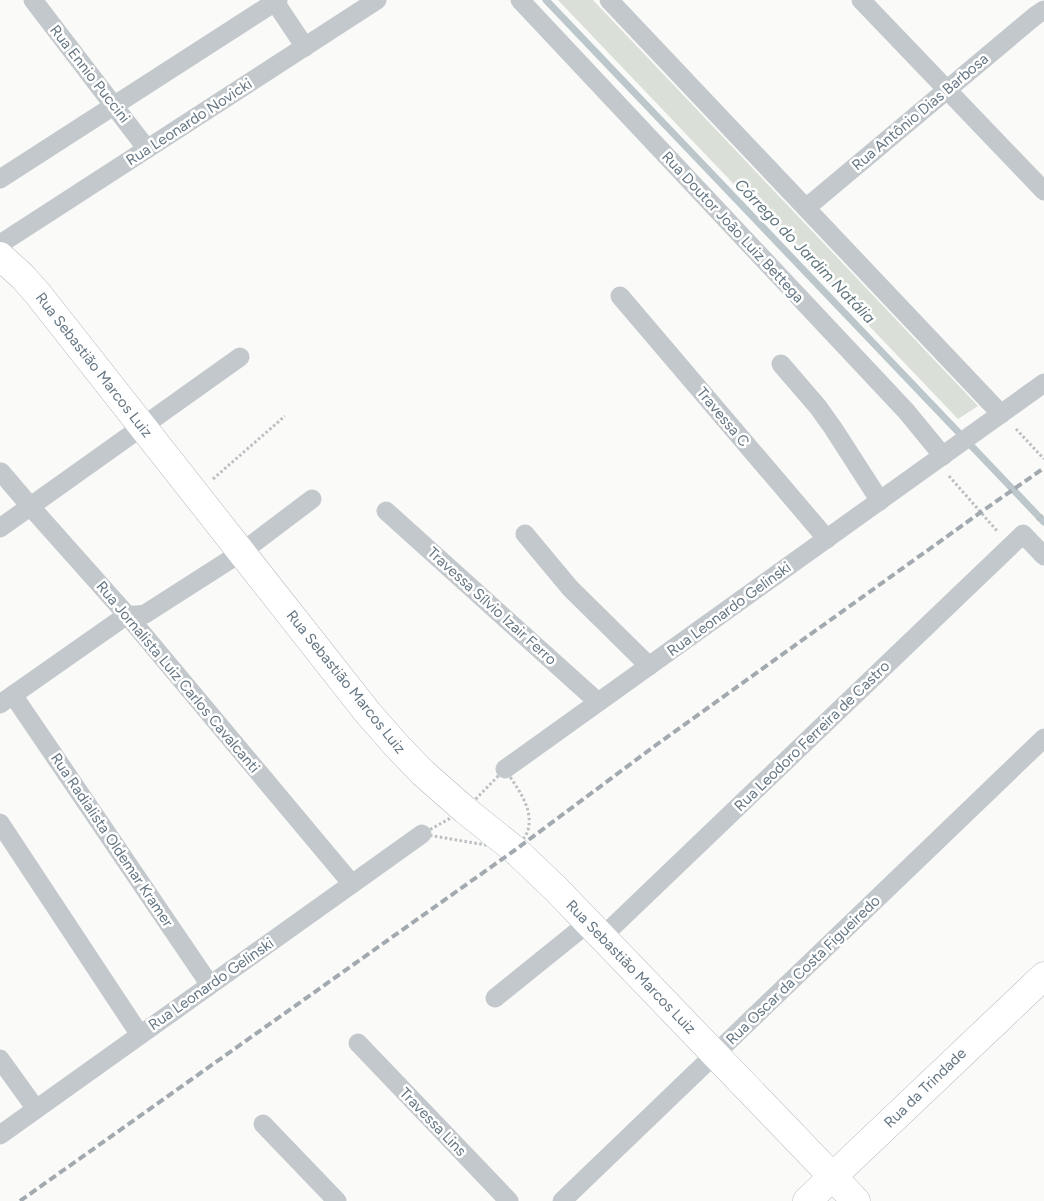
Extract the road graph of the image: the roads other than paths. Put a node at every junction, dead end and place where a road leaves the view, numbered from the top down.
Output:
1 (33, 0) edge
2 (377, 0) edge
3 (520, 0) edge
4 (608, 0) edge
5 (861, 0) edge
6 (276, 1) edge
7 (1039, 13) edge
8 (305, 47) junction
9 (947, 89) junction
10 (114, 106) junction
11 (147, 149) junction
12 (0, 179) edge
13 (1044, 191) edge
14 (806, 208) junction
15 (0, 244) edge
16 (0, 256) edge
17 (620, 296) dead end
18 (240, 357) dead end
19 (781, 364) dead end
20 (1044, 383) edge
21 (1002, 414) junction
22 (142, 426) junction
23 (944, 455) junction
24 (1, 472) edge
25 (312, 499) dead end
26 (880, 501) junction
27 (30, 506) junction
28 (386, 510) dead end
29 (0, 528) edge
30 (525, 534) dead end
31 (826, 539) junction
32 (242, 552) junction
33 (1044, 556) edge
34 (127, 615) junction
35 (649, 666) junction
36 (7, 699) edge
37 (598, 702) junction
38 (1044, 738) edge
39 (505, 769) road end
40 (0, 823) edge
41 (422, 834) dead end
42 (352, 884) junction
43 (595, 930) junction
44 (1044, 976) edge
45 (210, 985) junction
46 (495, 998) dead end
47 (140, 1035) junction
48 (358, 1043) dead end
49 (715, 1054) junction
50 (0, 1059) edge
51 (36, 1109) junction
52 (264, 1124) dead end
53 (0, 1135) edge
54 (832, 1177) junction
55 (337, 1201) edge
56 (509, 1201) edge
57 (562, 1201) edge
58 (807, 1201) edge
59 (856, 1201) edge

1 - 10 street, Rua Ennio Puccini
2 - 8 street, Rua Leonardo Novicki
3 - 23 street, Rua Doutor João Luiz Bettega
4 - 14 street
5 - 9 street
6 - 8 street
6 - 10 street
7 - 9 street, Rua Antônio Dias Barbosa
8 - 11 street, Rua Leonardo Novicki
9 - 13 street
9 - 14 street, Rua Antônio Dias Barbosa
10 - 11 street, Rua Ennio Puccini
10 - 12 street
11 - 15 street, Rua Leonardo Novicki
14 - 21 street
16 - 22 main road, Rua Sebastião Marcos Luiz
17 - 31 street, Travessa C
18 - 22 street
19 - 26 street
20 - 21 street, Rua Leonardo Gelinski
21 - 23 street, Rua Leonardo Gelinski
22 - 27 street
22 - 32 main road, Rua Sebastião Marcos Luiz
23 - 26 street, Rua Leonardo Gelinski
24 - 27 street, Rua Jornalista Luiz Carlos Cavalcanti
25 - 32 street
26 - 31 street, Rua Leonardo Gelinski
27 - 29 street
27 - 34 street, Rua Jornalista Luiz Carlos Cavalcanti
28 - 37 street, Travessa Sílvio Izair Ferro
30 - 35 street
31 - 35 street, Rua Leonardo Gelinski
32 - 34 street
32 - 43 main road, Rua Sebastião Marcos Luiz
33 - 43 street, Rua Leodoro Ferreira de Castro
34 - 36 street
34 - 42 street, Rua Jornalista Luiz Carlos Cavalcanti
35 - 37 street, Rua Leonardo Gelinski
36 - 45 street, Rua Radialista Oldemar Kramer
37 - 39 street, Rua Leonardo Gelinski
38 - 49 street, Rua Oscar da Costa Figueiredo
40 - 47 street
41 - 42 street, Rua Leonardo Gelinski
42 - 45 street, Rua Leonardo Gelinski
43 - 46 street, Rua Leodoro Ferreira de Castro
43 - 49 main road, Rua Sebastião Marcos Luiz
44 - 54 main road, Rua da Trindade
45 - 47 street, Rua Leonardo Gelinski
47 - 51 street, Rua Leonardo Gelinski
48 - 56 street, Travessa Lins
49 - 54 main road, Rua Sebastião Marcos Luiz
49 - 57 street, Rua Oscar da Costa Figueiredo
50 - 51 street
51 - 53 street, Rua Leonardo Gelinski
52 - 55 street
54 - 58 main road, Rua da Trindade
54 - 59 main road, Rua Sebastião Marcos Luiz

